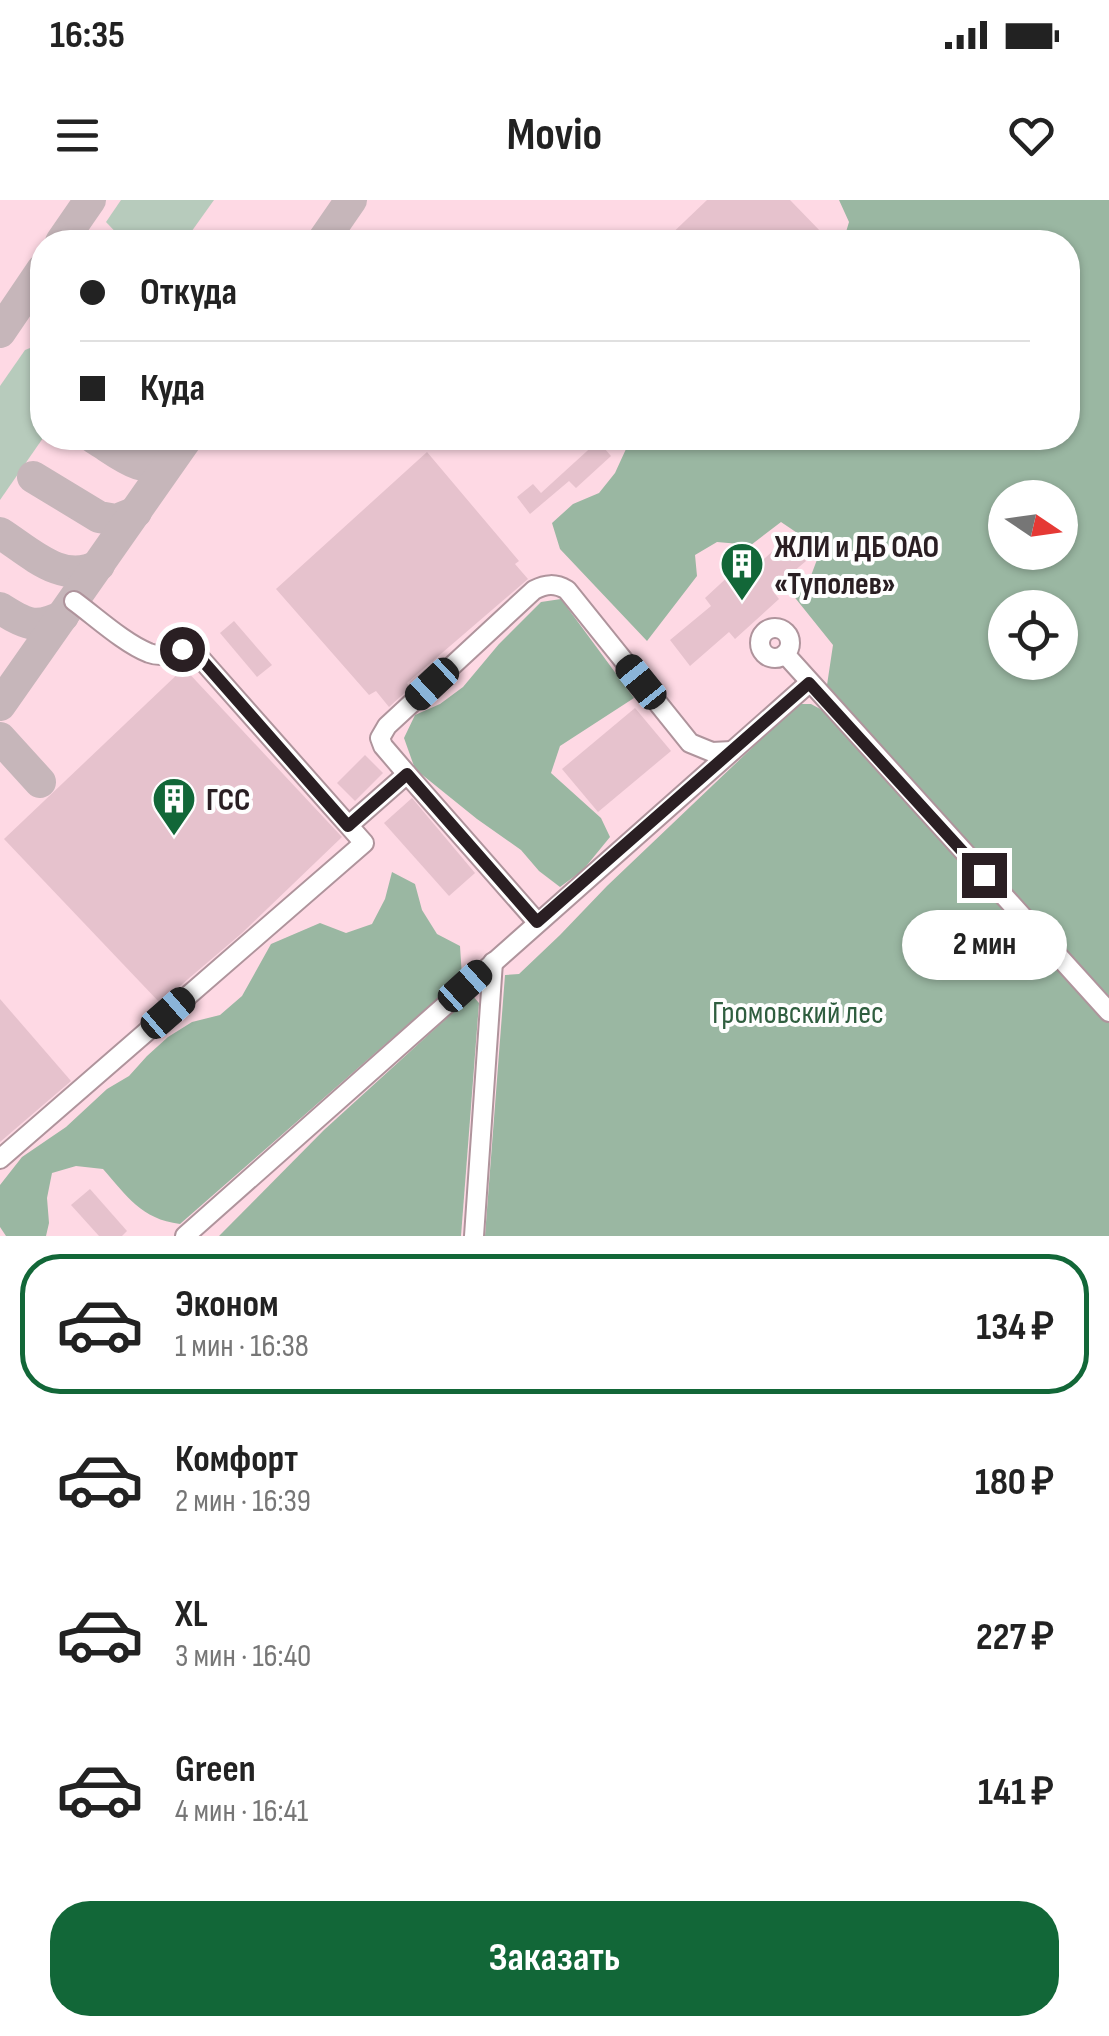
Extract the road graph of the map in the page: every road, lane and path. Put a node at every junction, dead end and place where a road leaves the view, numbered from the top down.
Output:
1 (74, 601) dead end
2 (784, 654) dead end
3 (809, 683) junction
4 (732, 751) junction
5 (407, 774) junction
6 (348, 826) junction
7 (537, 922) junction
8 (493, 962) junction
9 (1109, 1012) edge
10 (0, 1159) edge
11 (184, 1236) edge
12 (474, 1236) edge

1 - 6 lane
2 - 3 lane
3 - 4 lane
3 - 9 lane
4 - 5 lane
4 - 7 lane
5 - 6 lane
5 - 7 lane
6 - 10 lane
7 - 8 lane
8 - 11 lane
8 - 12 lane

